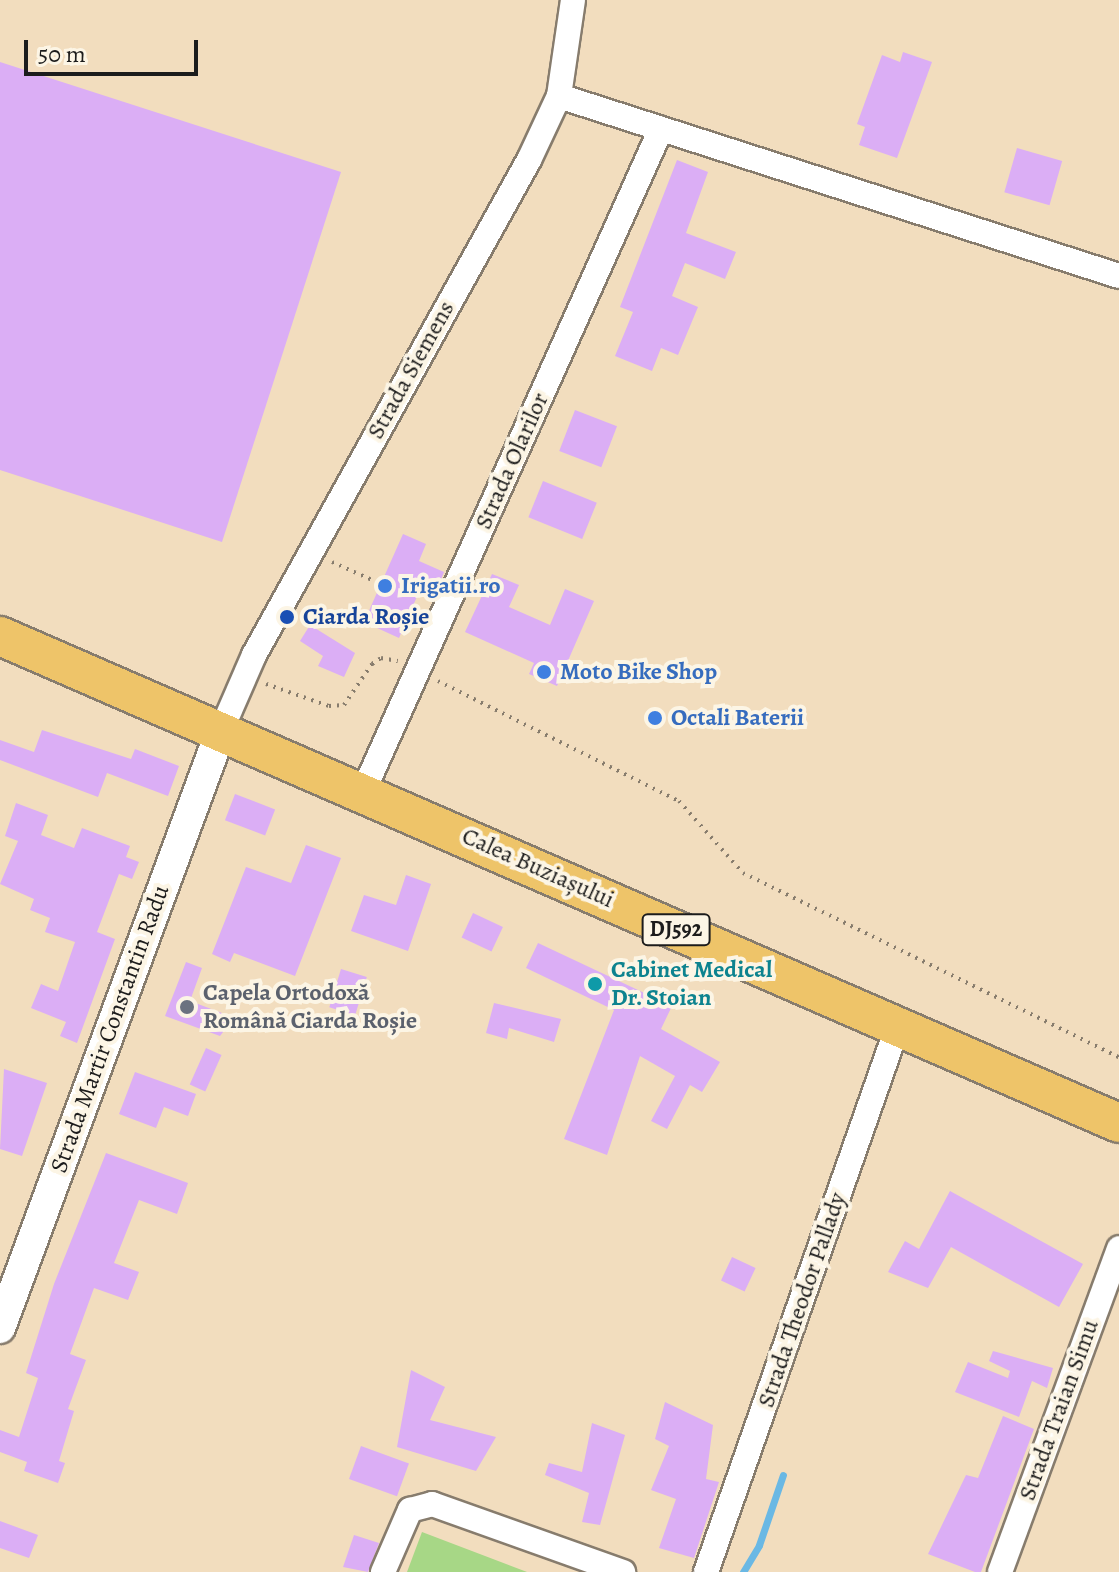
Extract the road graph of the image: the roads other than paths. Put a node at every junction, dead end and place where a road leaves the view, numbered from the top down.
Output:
1 (573, 0) edge
2 (559, 96) junction
3 (661, 129) junction
4 (1119, 276) edge
5 (0, 636) edge
6 (221, 731) junction
7 (363, 792) junction
8 (897, 1028) junction
9 (1119, 1123) edge
10 (1119, 1248) edge
11 (0, 1328) edge
12 (383, 1572) edge
13 (623, 1572) edge
14 (706, 1572) edge
15 (1000, 1572) edge

1 - 2 street, Strada Siemens
2 - 3 street
2 - 6 street, Strada Siemens
3 - 4 street
3 - 7 street, Strada Olarilor
5 - 6 main road, Calea Buziașului / DJ592
6 - 7 main road, Calea Buziașului / DJ592
6 - 11 street, Strada Martir Constantin Radu
7 - 8 main road, Calea Buziașului / DJ592
8 - 9 main road, Calea Buziașului / DJ592
8 - 14 street, Strada Theodor Pallady
10 - 15 street, Strada Traian Simu
12 - 13 street

